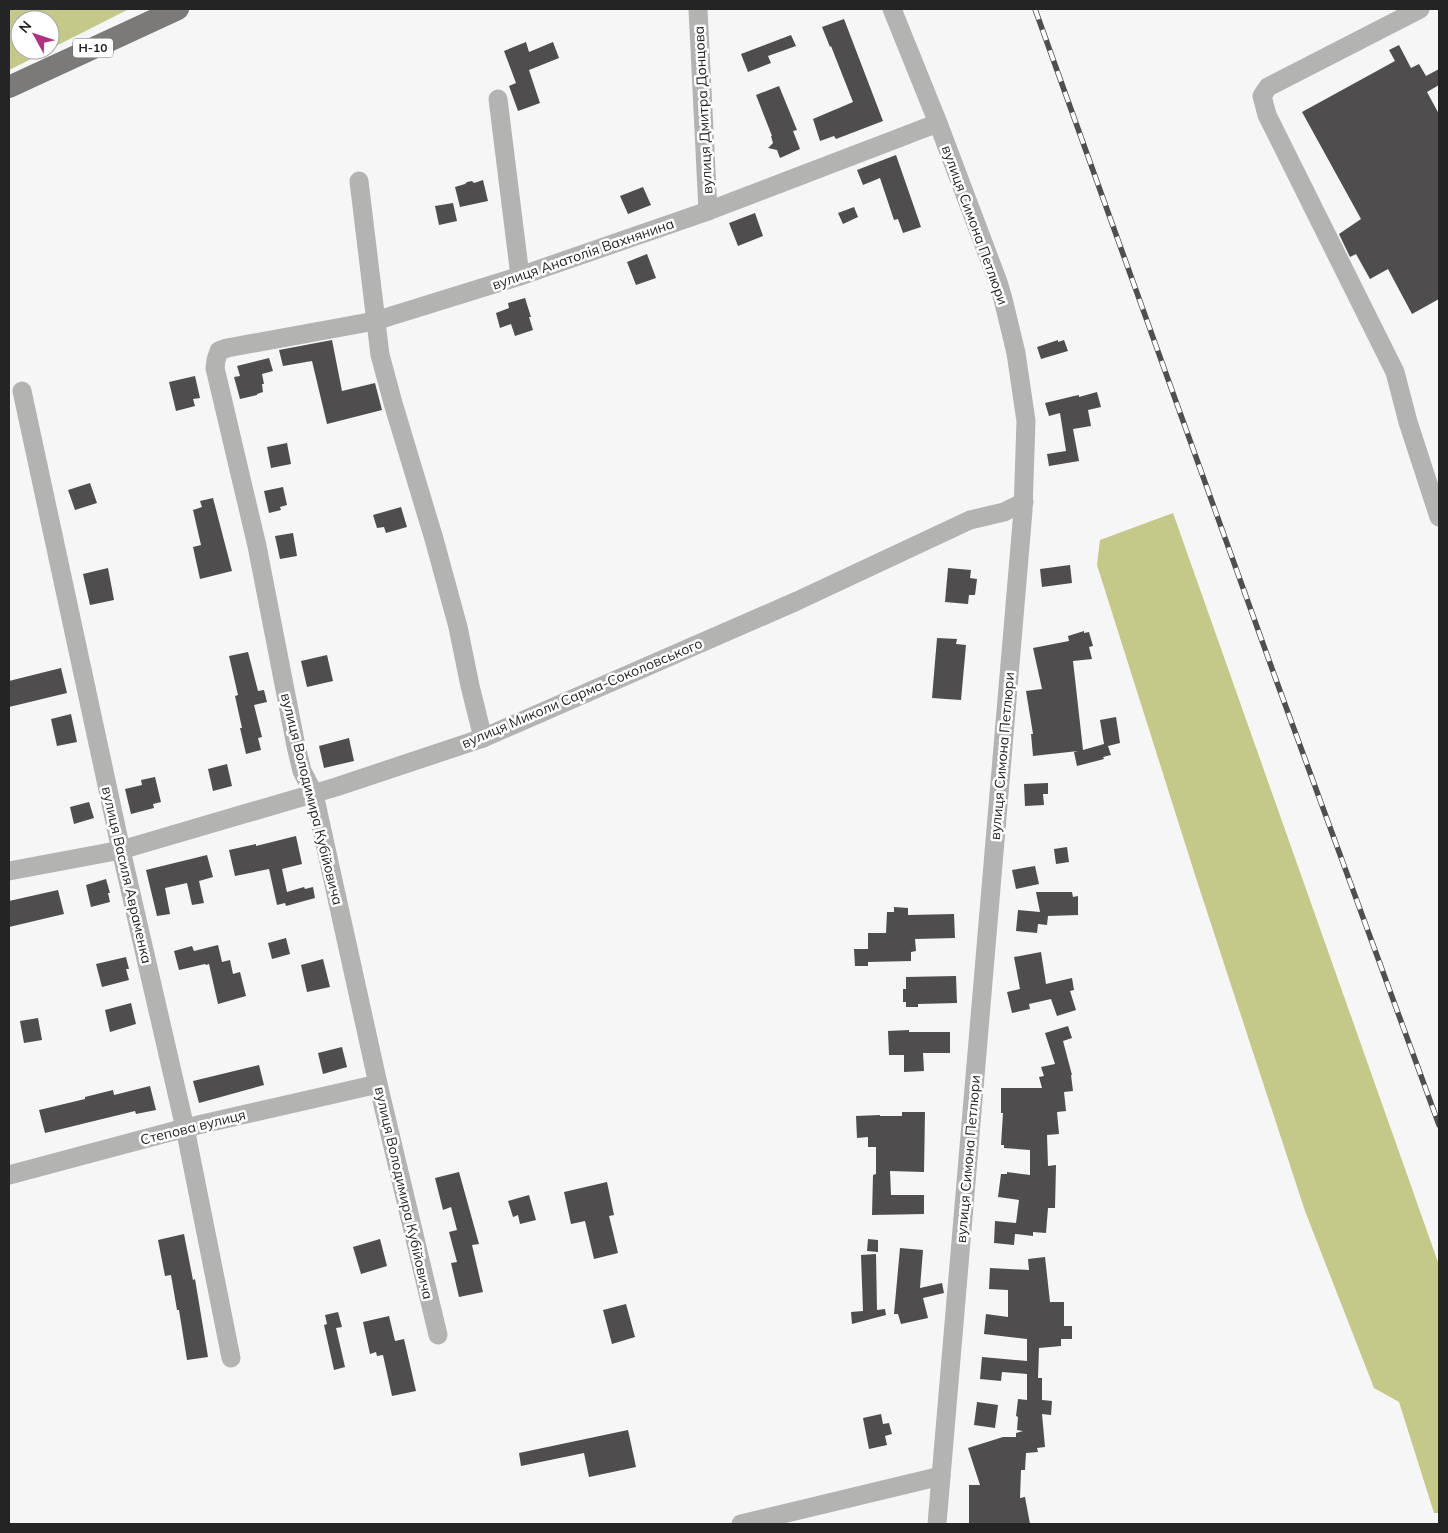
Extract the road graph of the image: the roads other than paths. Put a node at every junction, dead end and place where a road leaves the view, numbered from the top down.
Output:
1 (178, 9) edge
2 (698, 9) edge
3 (892, 9) edge
4 (1420, 9) edge
5 (9, 88) edge
6 (498, 98) dead end
7 (938, 123) junction
8 (360, 182) dead end
9 (708, 211) junction
10 (520, 276) junction
11 (375, 321) junction
12 (219, 351) joint
13 (22, 391) dead end
14 (1024, 502) junction
15 (1439, 517) edge
16 (483, 738) junction
17 (314, 794) junction
18 (121, 850) junction
19 (9, 871) edge
20 (378, 1084) junction
21 (185, 1128) junction
22 (9, 1175) edge
23 (438, 1335) dead end
24 (231, 1358) dead end
25 (941, 1476) junction
26 (741, 1524) edge
27 (936, 1524) edge

1 - 5 main road, Н-10
2 - 9 street, вулиця Дмитра Донцова
3 - 7 street, вулиця Симона Петлюри
4 - 15 street
6 - 10 street
7 - 9 street, вулиця Анатолія Вахнянина
7 - 14 street, вулиця Симона Петлюри
8 - 11 street
9 - 10 street, вулиця Анатолія Вахнянина
10 - 11 street, вулиця Анатолія Вахнянина
11 - 12 street, вулиця Анатолія Вахнянина
11 - 16 street
12 - 17 street, вулиця Володимира Кубійовича
13 - 18 street, вулиця Василя Авраменка
14 - 16 street, вулиця Миколи Сарма-Соколовського
14 - 25 street, вулиця Симона Петлюри
16 - 17 street, вулиця Миколи Сарма-Соколовського
17 - 18 street, вулиця Миколи Сарма-Соколовського
17 - 20 street, вулиця Володимира Кубійовича
18 - 19 street, вулиця Миколи Сарма-Соколовського
18 - 21 street, вулиця Василя Авраменка
20 - 21 street, Степова вулиця
20 - 23 street, вулиця Володимира Кубійовича
21 - 22 street, Степова вулиця
21 - 24 street, вулиця Василя Авраменка
25 - 26 street
25 - 27 street, вулиця Симона Петлюри

